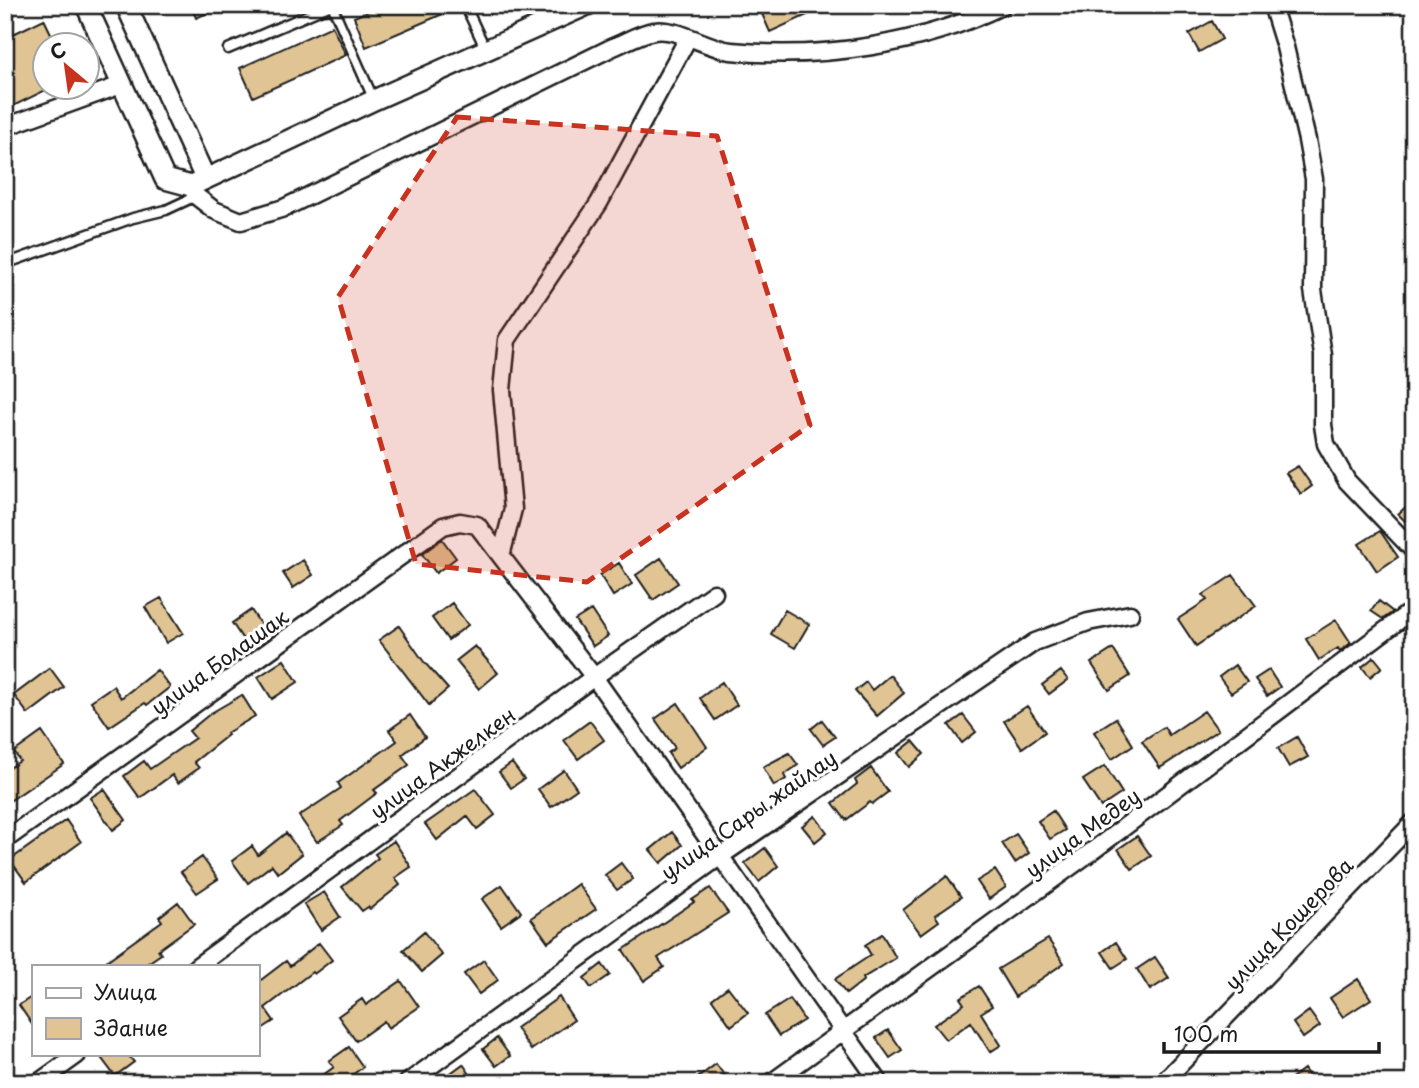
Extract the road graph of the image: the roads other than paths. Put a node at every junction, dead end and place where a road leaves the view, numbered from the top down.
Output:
1 (86, 5) edge
2 (126, 5) edge
3 (331, 5) edge
4 (465, 5) edge
5 (587, 5) edge
6 (1003, 5) edge
7 (1272, 5) edge
8 (688, 38) junction
9 (228, 49) dead end
10 (486, 50) junction
11 (121, 85) junction
12 (374, 100) junction
13 (5, 128) edge
14 (197, 187) junction
15 (5, 264) edge
16 (1414, 551) edge
17 (501, 556) junction
18 (714, 593) dead end
19 (1414, 609) edge
20 (1130, 614) dead end
21 (594, 677) junction
22 (1414, 822) edge
23 (5, 840) edge
24 (719, 857) junction
25 (199, 965) edge
26 (844, 1031) junction
27 (76, 1056) edge
28 (38, 1083) edge
29 (407, 1083) edge
30 (771, 1083) edge
31 (880, 1083) edge
32 (1162, 1083) edge

1 - 11 street
2 - 14 street
3 - 9 lane
3 - 12 lane
4 - 10 lane
5 - 10 street
6 - 8 street
7 - 16 street
8 - 14 street
8 - 17 street
10 - 12 street
11 - 13 street
11 - 14 street
12 - 14 street
14 - 15 lane
17 - 21 street
17 - 23 street, улица Болашак
18 - 21 street, улица Акжелкен
19 - 26 street, улица Медеу
20 - 24 street, улица Сары жайлау
21 - 24 street
21 - 25 street, улица Акжелкен
22 - 32 street, улица Кошерова
24 - 26 street
24 - 29 street, улица Сары жайлау
26 - 30 street, улица Медеу
26 - 31 street
27 - 28 street

